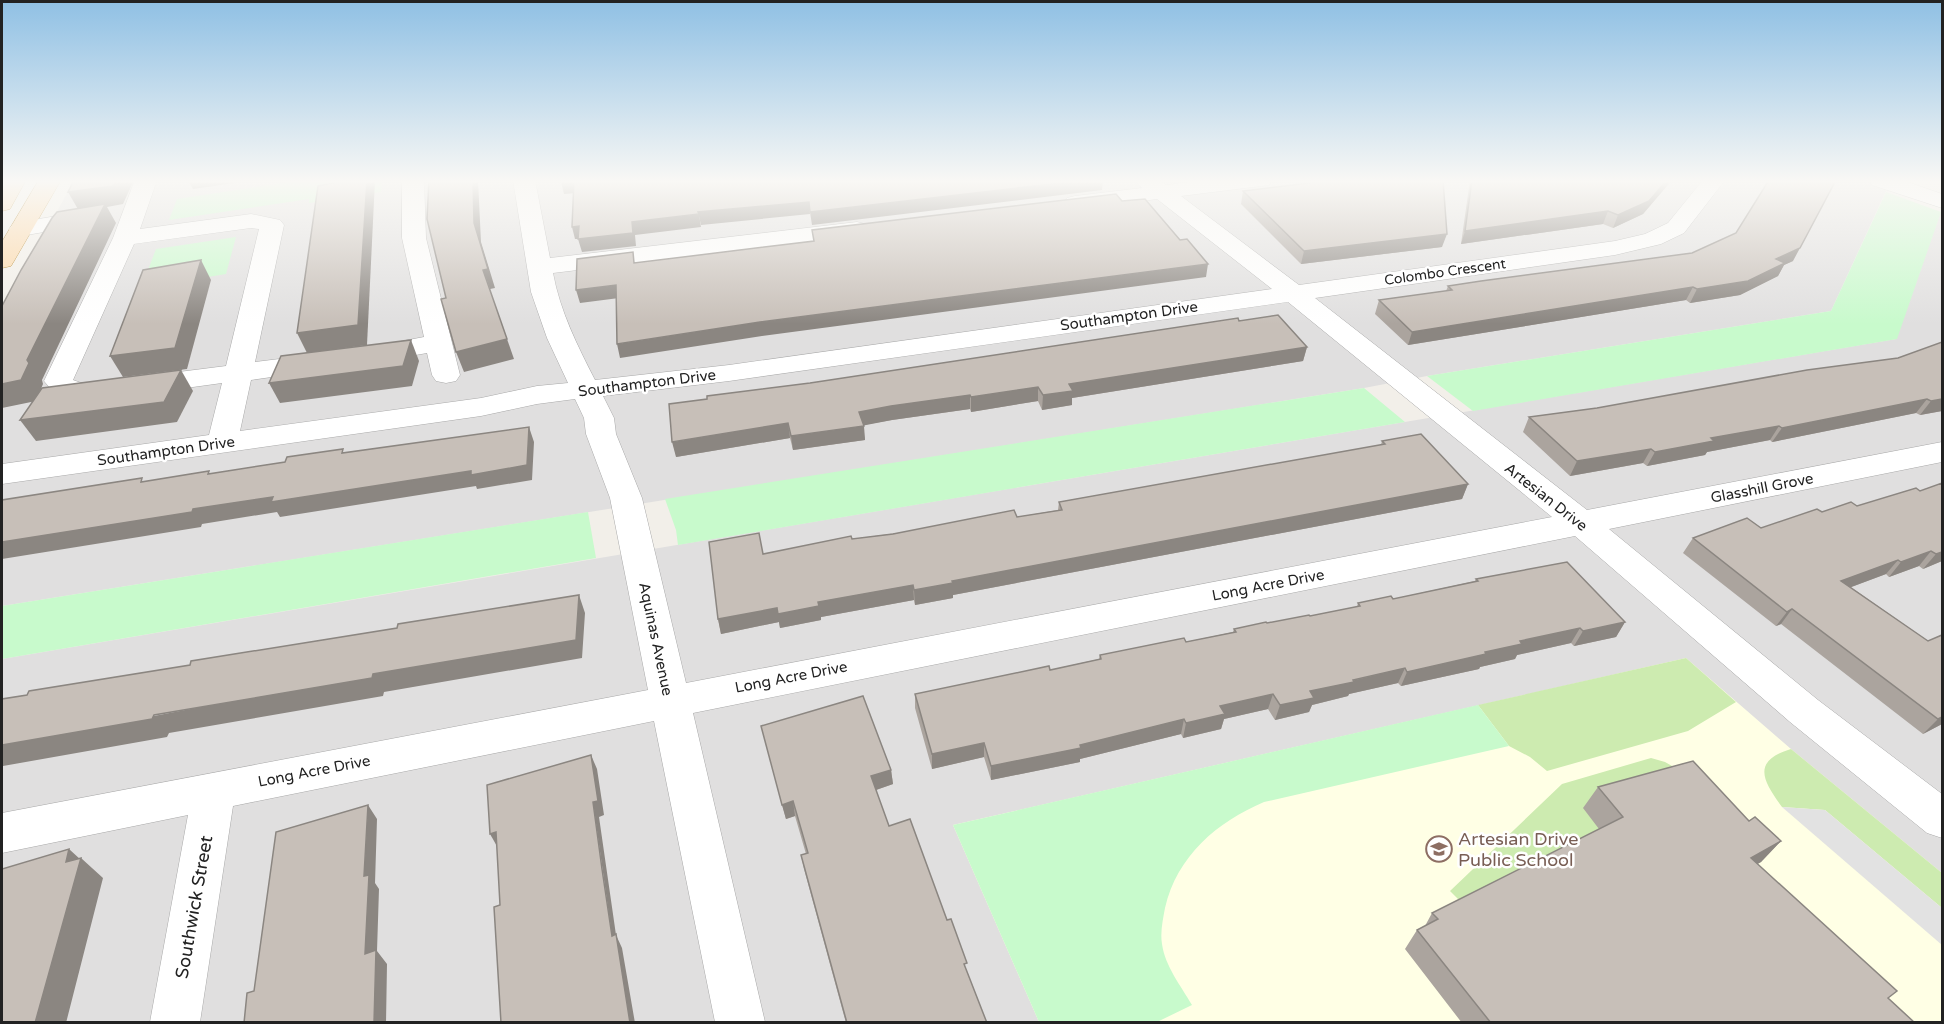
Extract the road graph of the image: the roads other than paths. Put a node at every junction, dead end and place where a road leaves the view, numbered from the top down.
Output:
1 (29, 228) edge
2 (129, 228) edge
3 (200, 228) edge
4 (271, 228) edge
5 (414, 228) edge
6 (532, 228) edge
7 (867, 228) edge
8 (1208, 228) edge
9 (1676, 228) edge
10 (21, 229) joint
11 (125, 238) junction
12 (2, 261) edge
13 (539, 267) junction
14 (1293, 293) junction
15 (437, 342) junction
16 (238, 372) junction
17 (447, 375) dead end
18 (586, 390) junction
19 (222, 444) junction
20 (1942, 452) edge
21 (2, 474) edge
22 (1582, 524) junction
23 (669, 701) junction
24 (214, 791) junction
25 (1938, 810) edge
26 (2, 833) edge
27 (175, 1023) edge
28 (740, 1023) edge

1 - 10 street
2 - 11 street
3 - 11 street
4 - 16 street
5 - 15 street
6 - 13 street, Aquinas Avenue
7 - 13 street
8 - 14 street, Artesian Drive
9 - 14 street, Colombo Crescent
10 - 12 main road
11 - 16 street
13 - 18 street, Aquinas Avenue
14 - 18 street, Southampton Drive
14 - 22 street, Artesian Drive
15 - 16 street
15 - 17 street
16 - 19 street
18 - 19 street, Southampton Drive
18 - 23 street, Aquinas Avenue
19 - 21 street, Southampton Drive
20 - 22 street, Glasshill Grove
22 - 23 street, Long Acre Drive
22 - 25 street, Artesian Drive
23 - 24 street, Long Acre Drive
23 - 28 street, Aquinas Avenue
24 - 26 street, Long Acre Drive
24 - 27 street, Southwick Street

